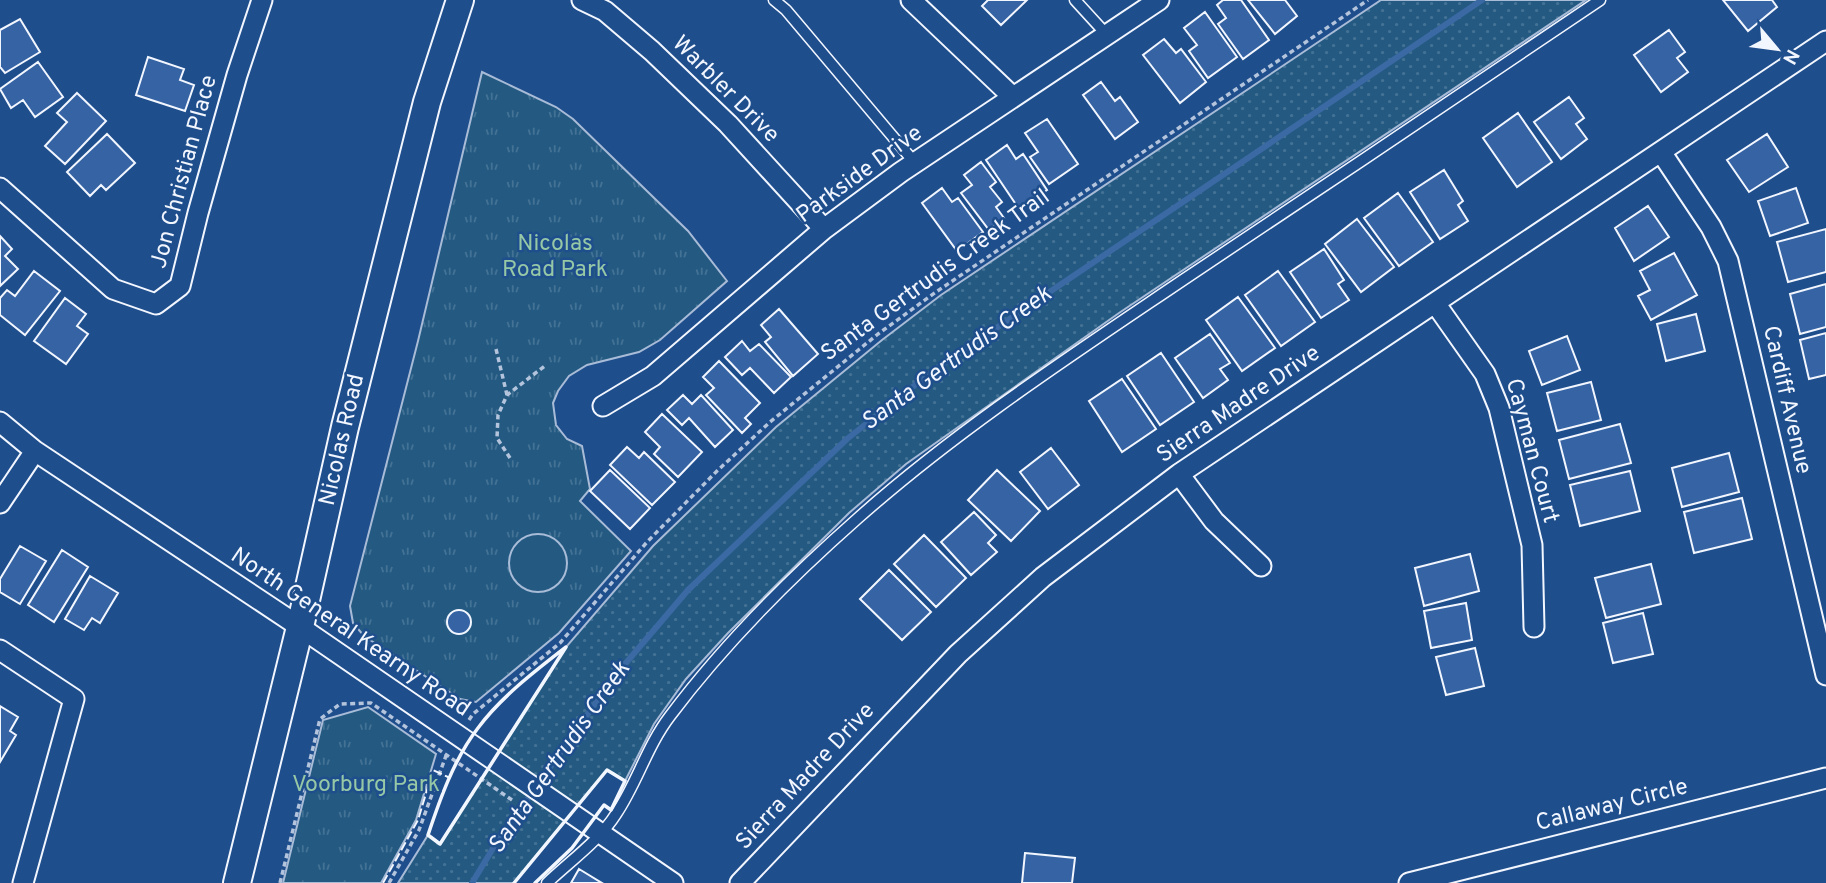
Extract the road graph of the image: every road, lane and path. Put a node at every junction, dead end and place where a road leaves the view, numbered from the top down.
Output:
1 (262, 0) edge
2 (460, 0) edge
3 (582, 0) edge
4 (774, 0) edge
5 (911, 0) edge
6 (1075, 0) edge
7 (1159, 0) edge
8 (1367, 0) edge
9 (1600, 0) edge
10 (609, 6) edge
11 (1107, 35) junction
12 (1826, 41) edge
13 (1013, 97) junction
14 (1661, 152) junction
15 (915, 163) junction
16 (0, 188) edge
17 (824, 229) junction
18 (1434, 303) junction
19 (496, 349) dead end
20 (546, 365) dead end
21 (507, 395) junction
22 (603, 406) dead end
23 (0, 422) edge
24 (35, 451) junction
25 (510, 458) dead end
26 (1179, 474) junction
27 (0, 503) edge
28 (1261, 566) dead end
29 (300, 627) junction
30 (1534, 627) dead end
31 (0, 650) edge
32 (1826, 675) edge
33 (474, 714) dead end
34 (445, 755) junction
35 (453, 760) dead end
36 (1826, 778) edge
37 (598, 830) junction
38 (23, 883) edge
39 (237, 883) edge
40 (280, 883) edge
41 (389, 883) edge
42 (547, 883) edge
43 (673, 883) edge
44 (740, 883) edge
45 (1409, 883) edge

1 - 16 street, Jon Christian Place
2 - 29 main road, Nicolas Road
3 - 10 street, Warbler Drive
4 - 15 lane
5 - 13 street
6 - 11 lane
7 - 11 street, Parkside Drive
8 - 33 path, Santa Gertrudis Creek Trail
9 - 37 lane
10 - 17 street, Warbler Drive
11 - 13 street, Parkside Drive
12 - 14 street, Sierra Madre Drive
13 - 15 street, Parkside Drive
14 - 18 street, Sierra Madre Drive
14 - 32 street, Cardiff Avenue
15 - 17 street, Parkside Drive
17 - 22 street, Parkside Drive
18 - 26 street, Sierra Madre Drive
18 - 30 street, Cayman Court
19 - 21 path
20 - 21 path
21 - 25 path
23 - 24 street, North General Kearny Road
24 - 27 street
24 - 29 street, North General Kearny Road
26 - 28 street
26 - 44 street, Sierra Madre Drive
29 - 37 street, North General Kearny Road
29 - 39 main road, Nicolas Road
31 - 38 street
34 - 35 path
34 - 40 path
34 - 41 path
36 - 45 street, Callaway Circle
37 - 42 lane
37 - 43 street, North General Kearny Road

